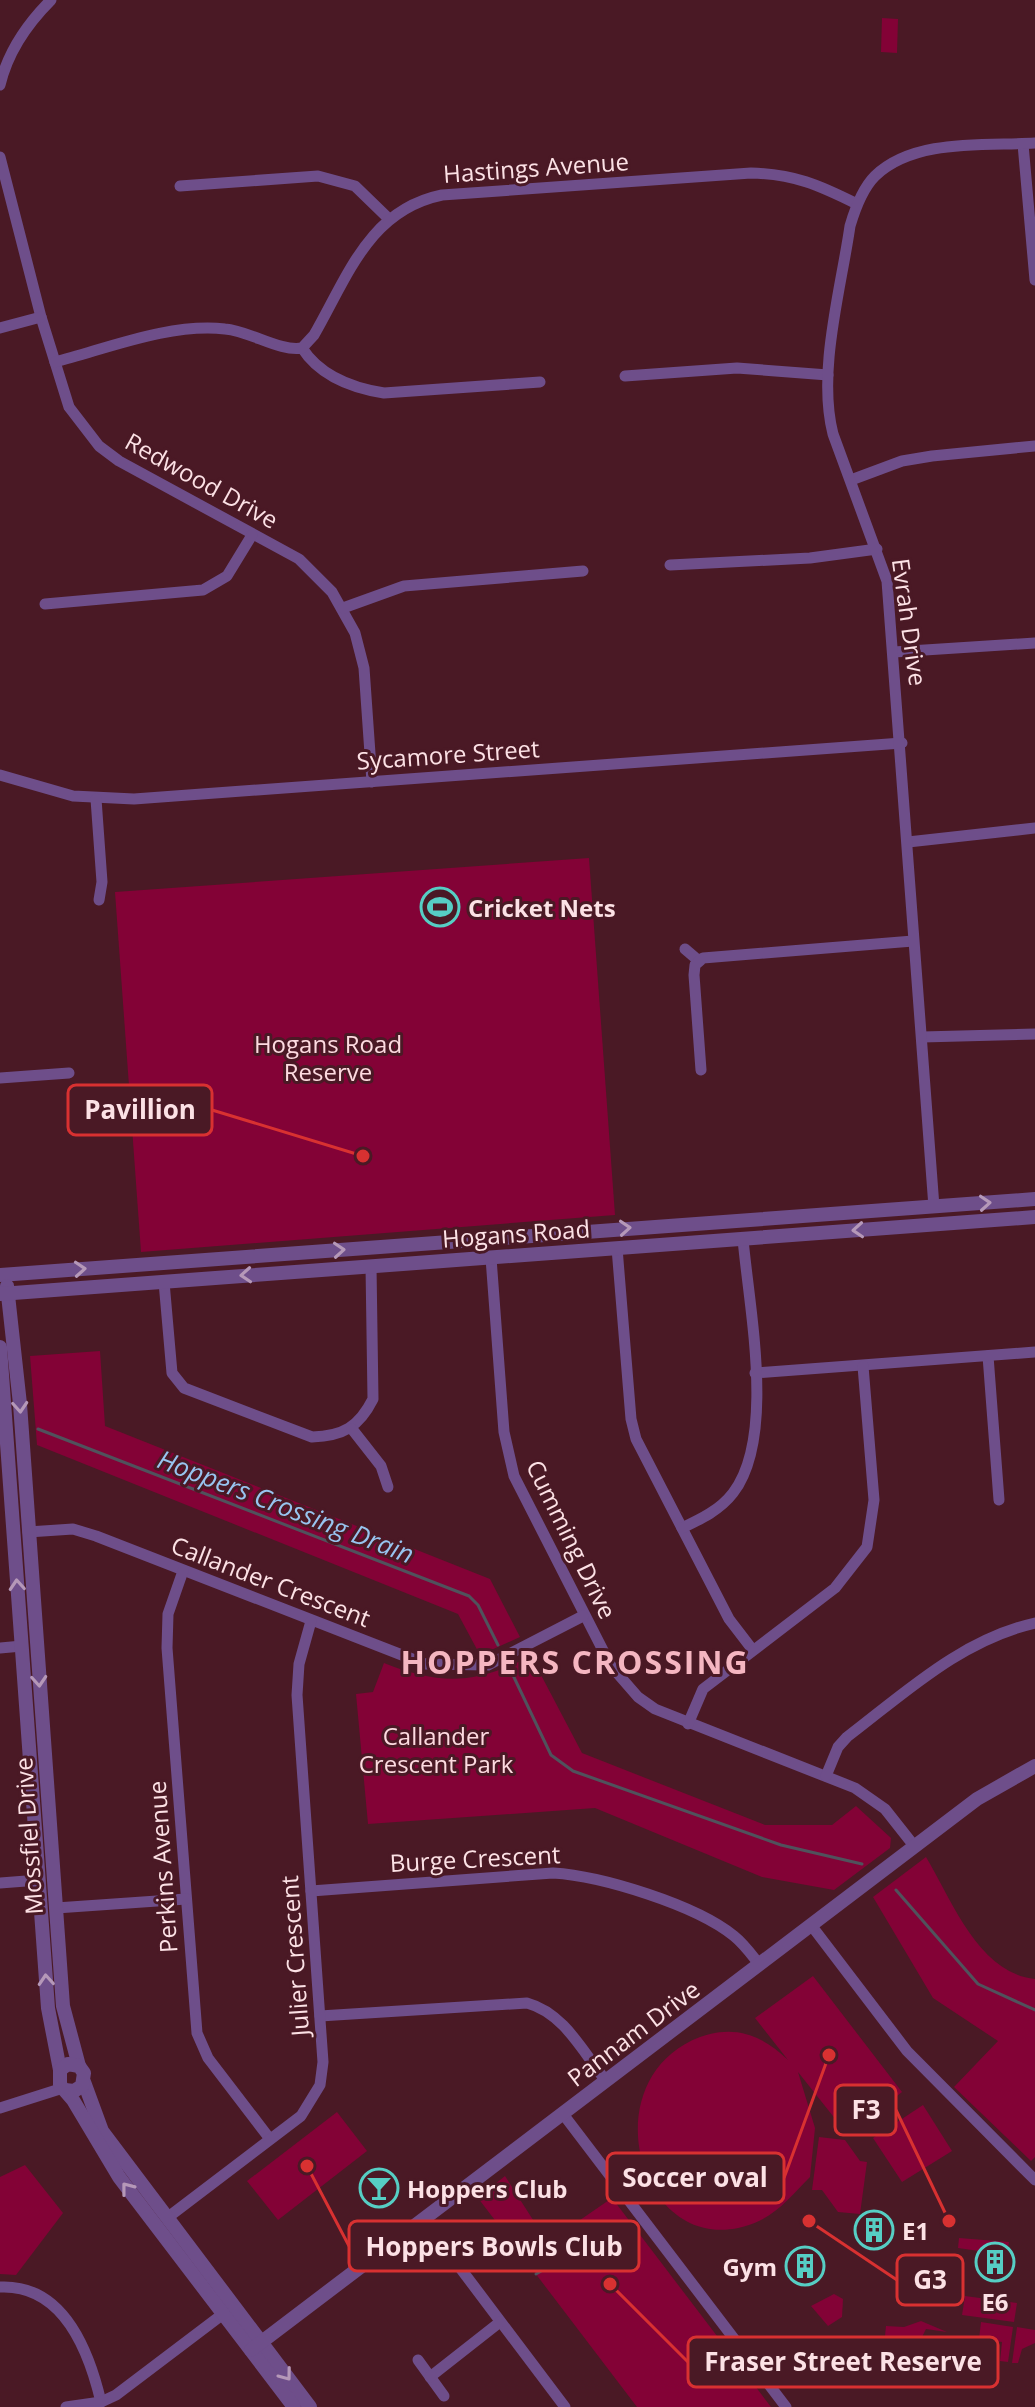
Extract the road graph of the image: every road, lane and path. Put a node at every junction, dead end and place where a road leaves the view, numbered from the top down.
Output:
1 (51, 0) edge
2 (0, 85) edge
3 (1029, 143) edge
4 (0, 157) edge
5 (180, 186) dead end
6 (857, 204) junction
7 (388, 218) junction
8 (1035, 280) edge
9 (41, 317) junction
10 (0, 328) edge
11 (302, 348) junction
12 (55, 362) junction
13 (828, 375) junction
14 (625, 376) dead end
15 (540, 382) dead end
16 (1035, 446) edge
17 (851, 480) junction
18 (252, 535) junction
19 (877, 549) junction
20 (670, 565) dead end
21 (583, 571) dead end
22 (45, 604) dead end
23 (343, 608) junction
24 (1035, 643) edge
25 (894, 652) junction
26 (902, 743) junction
27 (0, 775) edge
28 (372, 782) junction
29 (96, 799) junction
30 (1035, 828) edge
31 (908, 842) junction
32 (99, 900) dead end
33 (913, 941) junction
34 (685, 949) dead end
35 (699, 961) junction
36 (1035, 1034) edge
37 (922, 1037) junction
38 (701, 1070) dead end
39 (69, 1073) dead end
40 (0, 1078) edge
41 (1035, 1199) edge
42 (934, 1207) junction
43 (1035, 1217) edge
44 (936, 1224) junction
45 (579, 1231) junction
46 (743, 1239) junction
47 (491, 1240) junction
48 (617, 1248) junction
49 (588, 1250) junction
50 (491, 1258) junction
51 (371, 1266) junction
52 (1, 1277) edge
53 (164, 1282) junction
54 (5, 1293) edge
55 (0, 1347) edge
56 (1035, 1352) edge
57 (988, 1356) junction
58 (863, 1366) junction
59 (755, 1373) junction
60 (352, 1429) junction
61 (388, 1487) dead end
62 (999, 1500) dead end
63 (12, 1501) edge
64 (682, 1528) junction
65 (21, 1532) junction
66 (183, 1571) junction
67 (583, 1616) junction
68 (311, 1621) junction
69 (1035, 1623) edge
70 (29, 1645) junction
71 (0, 1648) edge
72 (752, 1649) junction
73 (688, 1724) junction
74 (1035, 1766) edge
75 (826, 1776) junction
76 (915, 1847) junction
77 (46, 1879) junction
78 (0, 1883) edge
79 (311, 1891) junction
80 (186, 1899) junction
81 (49, 1908) junction
82 (811, 1925) junction
83 (759, 1964) junction
84 (320, 2016) junction
85 (79, 2066) junction
86 (62, 2080) junction
87 (606, 2081) junction
88 (84, 2082) junction
89 (0, 2108) edge
90 (563, 2114) junction
91 (270, 2139) junction
92 (1035, 2180) edge
93 (424, 2220) junction
94 (162, 2222) junction
95 (0, 2287) edge
96 (228, 2310) junction
97 (500, 2322) junction
98 (257, 2346) junction
99 (418, 2360) dead end
100 (430, 2377) junction
101 (444, 2396) dead end
102 (101, 2402) junction
103 (68, 2407) edge
104 (294, 2407) edge
105 (310, 2407) edge
106 (565, 2407) edge
107 (786, 2407) edge

1 - 2 street
3 - 6 street, Evrah Drive
3 - 8 street
4 - 9 street, Redwood Drive
5 - 7 street
6 - 7 street, Hastings Avenue
6 - 13 street, Evrah Drive
7 - 11 street, Hastings Avenue
9 - 10 street
9 - 12 street, Redwood Drive
11 - 12 street
11 - 15 street
12 - 18 street, Redwood Drive
13 - 14 street
13 - 17 street, Evrah Drive
16 - 17 street
17 - 19 street, Evrah Drive
18 - 22 street
18 - 23 street, Redwood Drive
19 - 20 street
19 - 25 street, Evrah Drive
21 - 23 street
23 - 28 street, Redwood Drive
24 - 25 street
25 - 26 street, Evrah Drive
26 - 28 street, Sycamore Street
26 - 31 street, Evrah Drive
27 - 29 street, Sycamore Street
28 - 29 street, Sycamore Street
29 - 32 street
30 - 31 street
31 - 33 street, Evrah Drive
33 - 35 street
33 - 37 street, Evrah Drive
34 - 35 street
35 - 38 street
36 - 37 street
37 - 42 street, Evrah Drive
39 - 40 street
42 -> 41 street, Hogans Road
42 - 44 street
45 -> 42 street, Hogans Road
43 - 44 street, Hogans Road
44 -> 46 street, Hogans Road
45 - 47 street, Hogans Road
45 - 49 street
46 - 48 street, Hogans Road
46 - 59 street
47 - 50 street
52 -> 47 street, Hogans Road
48 - 49 street, Hogans Road
48 - 64 street
49 - 50 street, Hogans Road
50 - 51 street, Hogans Road
50 - 67 street, Cumming Drive
51 -> 53 street, Hogans Road
51 - 60 street
52 - 54 street, Mossfiel Drive
53 - 54 street, Hogans Road
53 - 60 street
54 -> 63 street, Mossfiel Drive
55 - 63 street, Mossfiel Drive
56 - 57 street
57 - 58 street
57 - 62 street
58 - 59 street
58 - 72 street
59 - 64 street
60 - 61 street
63 - 65 street, Mossfiel Drive
64 - 72 street
65 - 66 street, Callander Crescent
65 - 70 street, Mossfiel Drive
66 - 68 street, Callander Crescent
66 - 80 street, Perkins Avenue
67 - 68 street, Callander Crescent
67 - 73 street, Cumming Drive
68 - 79 street, Julier Crescent
69 - 75 street
70 - 71 street
70 - 77 street, Mossfiel Drive
72 - 73 street
73 - 75 street, Cumming Drive
74 - 76 street, Pannam Drive
75 - 76 street, Cumming Drive
76 - 82 street, Pannam Drive
77 - 78 street
77 - 81 street, Mossfiel Drive
79 - 83 street, Burge Crescent
79 - 84 street, Julier Crescent
80 - 81 street
80 - 91 street, Perkins Avenue
81 - 85 street, Mossfiel Drive
86 -> 81 street, Mossfiel Drive
82 - 83 street, Pannam Drive
82 - 92 street
83 - 87 street, Pannam Drive
84 - 87 street
84 - 91 street, Julier Crescent
85 - 86 street
85 - 88 street, Mossfiel Drive
86 - 88 street
86 - 89 street
94 -> 86 street, Mossfiel Drive
87 - 90 street, Pannam Drive
88 - 94 street, Mossfiel Drive
90 - 93 street, Pannam Drive
90 - 107 street
91 - 94 street, Julier Crescent
93 - 97 street
93 - 98 street, Pannam Drive
94 - 96 street, Mossfiel Drive
95 - 102 street
96 - 98 street, Mossfiel Drive
96 - 102 street
97 - 100 street
97 - 106 street
98 - 104 street, Mossfiel Drive
98 -> 105 street, Mossfiel Drive
99 - 100 street
100 - 101 street
102 - 103 street

